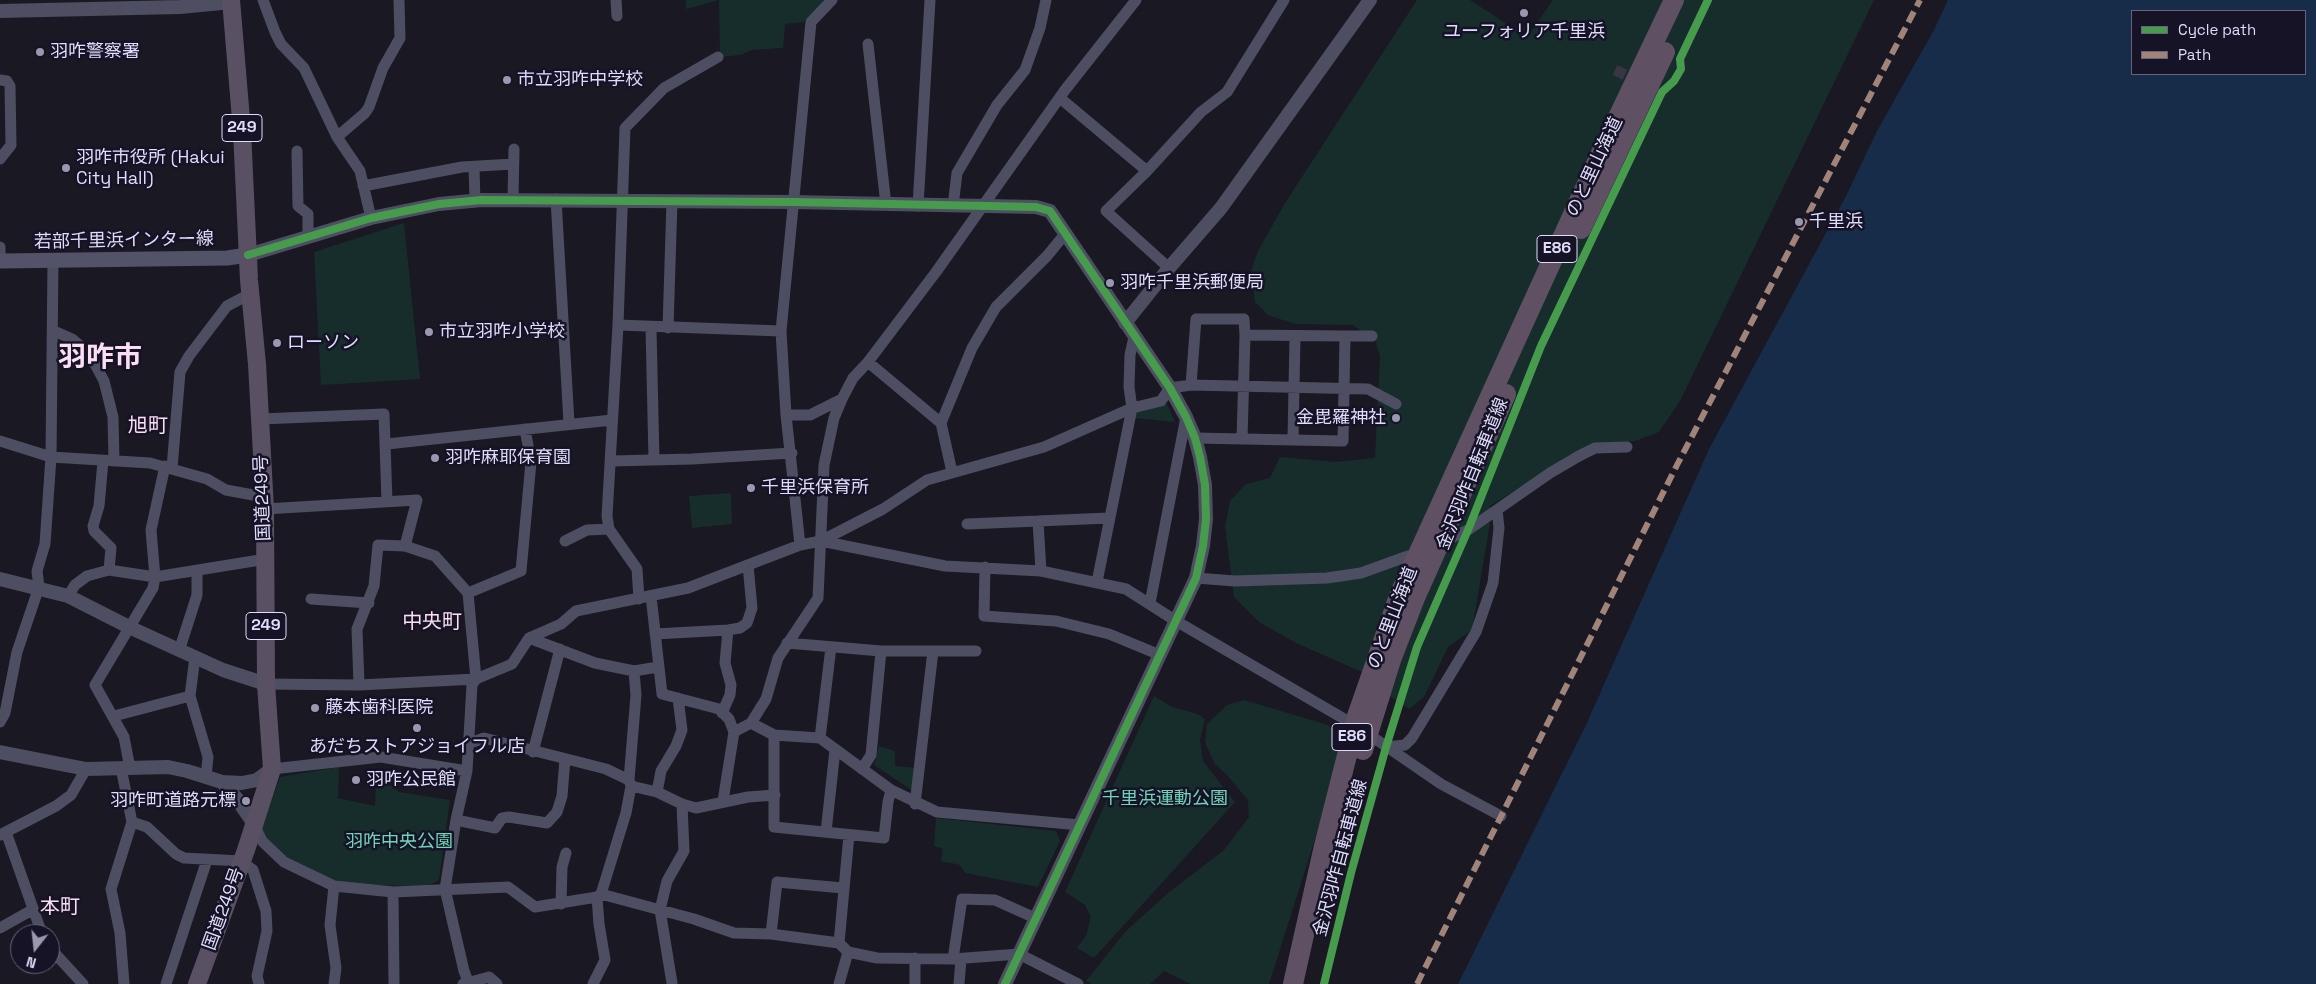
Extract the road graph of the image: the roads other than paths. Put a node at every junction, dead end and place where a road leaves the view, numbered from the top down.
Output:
1 (263, 0) edge
2 (399, 0) edge
3 (616, 0) edge
4 (832, 0) edge
5 (930, 0) edge
6 (1046, 0) edge
7 (1136, 0) edge
8 (1284, 0) edge
9 (1370, 0) edge
10 (1674, 0) edge
11 (1688, 0) edge
12 (234, 1) edge
13 (206, 2) edge
14 (0, 10) edge
15 (617, 16) dead end
16 (868, 44) dead end
17 (718, 57) dead end
18 (0, 80) edge
19 (1060, 98) junction
20 (337, 138) junction
21 (514, 148) dead end
22 (296, 150) dead end
23 (0, 159) edge
24 (514, 164) junction
25 (474, 167) junction
26 (1147, 171) junction
27 (363, 186) junction
28 (513, 199) junction
29 (556, 199) junction
30 (623, 200) junction
31 (475, 201) junction
32 (672, 201) junction
33 (793, 202) junction
34 (886, 205) junction
35 (918, 206) junction
36 (953, 206) junction
37 (981, 207) junction
38 (371, 218) junction
39 (1065, 234) junction
40 (308, 236) junction
41 (0, 247) edge
42 (248, 255) junction
43 (53, 260) junction
44 (0, 261) edge
45 (1169, 268) junction
46 (250, 294) junction
47 (1126, 323) junction
48 (618, 325) junction
49 (651, 328) junction
50 (668, 328) junction
51 (54, 331) junction
52 (781, 331) junction
53 (1245, 335) junction
54 (1295, 336) junction
55 (1345, 336) junction
56 (1372, 336) dead end
57 (1134, 337) junction
58 (868, 362) junction
59 (1191, 385) junction
60 (1244, 387) junction
61 (1170, 388) junction
62 (1293, 388) junction
63 (1343, 390) junction
64 (842, 399) junction
65 (1396, 404) dead end
66 (1132, 408) junction
67 (786, 414) junction
68 (1186, 416) junction
69 (260, 419) junction
70 (612, 420) junction
71 (569, 423) junction
72 (941, 423) junction
73 (525, 429) junction
74 (1195, 438) junction
75 (1242, 439) junction
76 (1293, 439) junction
77 (0, 441) edge
78 (387, 444) junction
79 (1627, 447) dead end
80 (792, 453) junction
81 (51, 457) junction
82 (654, 460) junction
83 (108, 461) junction
84 (611, 461) junction
85 (169, 467) junction
86 (952, 472) junction
87 (387, 502) junction
88 (265, 503) junction
89 (1497, 510) junction
90 (1109, 518) junction
91 (1038, 521) junction
92 (967, 524) dead end
93 (609, 529) junction
94 (1451, 538) dead end
95 (565, 541) dead end
96 (821, 541) junction
97 (800, 545) junction
98 (405, 546) junction
99 (1408, 556) dead end
100 (266, 560) junction
101 (748, 565) junction
102 (986, 567) junction
103 (109, 570) junction
104 (1041, 571) junction
105 (197, 572) junction
106 (155, 577) junction
107 (1196, 578) junction
108 (0, 579) edge
109 (1098, 582) junction
110 (38, 587) junction
111 (468, 593) junction
112 (68, 596) junction
113 (645, 597) junction
114 (311, 599) dead end
115 (369, 603) junction
116 (1150, 603) junction
117 (1176, 621) junction
118 (130, 628) junction
119 (728, 630) junction
120 (655, 634) junction
121 (528, 638) junction
122 (787, 643) junction
123 (831, 647) junction
124 (560, 649) junction
125 (179, 650) junction
126 (933, 651) junction
127 (976, 651) dead end
128 (881, 652) junction
129 (1160, 655) junction
130 (195, 658) junction
131 (658, 667) junction
132 (634, 671) junction
133 (476, 679) junction
134 (266, 684) junction
135 (359, 685) junction
136 (190, 696) junction
137 (678, 698) junction
138 (722, 713) junction
139 (114, 716) junction
140 (1346, 720) dead end
141 (0, 722) edge
142 (751, 723) junction
143 (734, 732) junction
144 (774, 735) junction
145 (820, 738) junction
146 (470, 743) junction
147 (835, 750) junction
148 (0, 752) edge
149 (533, 752) junction
150 (565, 759) junction
151 (125, 768) junction
152 (86, 769) junction
153 (272, 769) junction
154 (862, 769) junction
155 (467, 771) junction
156 (206, 777) junction
157 (222, 782) junction
158 (630, 783) junction
159 (892, 790) junction
160 (657, 792) junction
161 (775, 795) junction
162 (723, 801) junction
163 (682, 804) junction
164 (915, 804) junction
165 (1500, 816) dead end
166 (456, 820) junction
167 (132, 822) junction
168 (254, 824) junction
169 (1080, 825) junction
170 (826, 832) junction
171 (3, 834) edge
172 (849, 836) junction
173 (566, 854) dead end
174 (207, 860) junction
175 (241, 860) junction
176 (334, 886) junction
177 (843, 888) junction
178 (445, 889) junction
179 (393, 892) junction
180 (599, 895) junction
181 (561, 904) junction
182 (32, 910) junction
183 (660, 910) junction
184 (1035, 918) junction
185 (38, 924) edge
186 (0, 928) edge
187 (772, 934) junction
188 (839, 943) junction
189 (848, 952) junction
190 (1019, 954) junction
191 (915, 958) junction
192 (60, 959) edge
193 (957, 959) junction
194 (465, 982) edge
195 (84, 984) edge
196 (124, 984) edge
197 (166, 984) edge
198 (197, 984) edge
199 (259, 984) edge
200 (334, 984) edge
201 (394, 984) edge
202 (497, 984) edge
203 (593, 984) edge
204 (672, 984) edge
205 (839, 984) edge
206 (915, 984) edge
207 (960, 984) edge
208 (1005, 984) edge
209 (1078, 984) edge
210 (1293, 984) edge
211 (1308, 984) edge

1 - 20 street
2 - 20 street
3 - 15 street
4 - 33 street
5 - 35 street
6 - 36 street
7 - 19 street
8 - 26 street
9 - 45 street
10 - 210 highway, のと里山海道 / E86
11 - 211 highway, のと里山海道 / E86
12 - 13 street
12 - 42 highway, 国道249号 / 249
13 - 14 street
16 - 34 street
17 - 30 street
18 - 23 street
19 - 26 street
19 - 37 street
20 - 27 street
21 - 24 street
22 - 40 street
24 - 25 street
24 - 28 street
25 - 27 street
25 - 31 street
26 - 45 street
27 - 38 street
28 - 29 street
28 - 31 street
29 - 30 street
29 - 71 street
30 - 32 street
30 - 48 street
31 - 38 street
32 - 33 street
32 - 50 street
33 - 34 street
33 - 52 street
34 - 35 street
35 - 36 street
36 - 37 street
37 - 39 street
37 - 58 street
38 - 40 street
39 - 47 street
39 - 72 street
40 - 42 street
41 - 44 street
42 - 43 main road, 若部千里浜インター線
42 - 46 highway, 国道249号 / 249
43 - 44 main road, 若部千里浜インター線
43 - 51 street
45 - 47 street
46 - 69 highway, 国道249号 / 249
46 - 85 street
47 - 57 street
48 - 49 street
48 - 70 street
49 - 50 street
49 - 82 street
50 - 52 street
51 - 81 street
51 - 83 street
52 - 67 street
53 - 54 street
53 - 59 street
53 - 60 street
54 - 55 street
54 - 62 street
55 - 56 street
55 - 63 street
57 - 61 street
57 - 66 street
58 - 64 street
58 - 72 street
59 - 60 street
59 - 61 street
60 - 62 street
60 - 75 street
61 - 66 street
61 - 68 street
62 - 63 street
62 - 76 street
63 - 65 street
63 - 76 street
64 - 67 street
64 - 96 street
66 - 86 street
66 - 90 street
67 - 80 street
68 - 74 street
68 - 116 street
69 - 78 street
69 - 88 highway, 国道249号 / 249
70 - 71 street
70 - 84 street
71 - 73 street
72 - 86 street
73 - 78 street
73 - 111 street
74 - 75 street
74 - 107 street
75 - 76 street
77 - 81 street
78 - 87 street
79 - 89 street
80 - 82 street
80 - 97 street
81 - 83 street
81 - 110 street
82 - 84 street
83 - 85 street
83 - 103 street
84 - 93 street
85 - 88 street
85 - 106 street
86 - 96 street
87 - 88 street
87 - 98 street
88 - 100 highway, 国道249号 / 249
89 - 94 street
89 - 165 street
90 - 91 street
90 - 109 street
91 - 92 street
91 - 104 street
93 - 95 street
93 - 113 street
96 - 97 street
96 - 102 street
96 - 122 street
97 - 101 street
98 - 111 street
98 - 115 street
99 - 107 street
100 - 105 street
100 - 134 highway, 国道249号 / 249
101 - 113 street
101 - 119 street
102 - 104 street
102 - 129 street
103 - 106 street
103 - 112 street
104 - 109 street
105 - 106 street
105 - 125 street
106 - 118 street
107 - 117 street
108 - 110 street
109 - 116 street
110 - 112 street
110 - 141 street
111 - 133 street
112 - 118 street
113 - 120 street
113 - 121 street
114 - 115 street
115 - 135 street
116 - 117 street
117 - 129 street
117 - 140 street
118 - 125 street
118 - 139 street
119 - 120 street
119 - 138 street
120 - 131 street
121 - 124 street
121 - 133 street
122 - 123 street
122 - 142 street
123 - 128 street
123 - 145 street
124 - 132 street
124 - 149 street
125 - 130 street
126 - 127 street
126 - 128 street
126 - 164 street
128 - 154 street
129 - 169 street
130 - 134 street
130 - 136 street
131 - 132 street
131 - 137 street
132 - 158 street
133 - 135 street
133 - 146 street
134 - 135 street
134 - 153 highway, 国道249号 / 249
136 - 139 street
136 - 156 street
137 - 138 street
137 - 160 street
138 - 143 street
139 - 151 street
142 - 143 street
142 - 144 street
143 - 162 street
144 - 145 street
144 - 161 street
145 - 147 street
146 - 149 street
146 - 155 street
147 - 154 street
147 - 170 street
148 - 152 street
149 - 150 street
150 - 158 street
150 - 166 street
151 - 152 street
151 - 156 street
151 - 167 street
152 - 171 street
153 - 155 street
153 - 157 street
153 - 168 highway, 国道249号 / 249
154 - 159 street
155 - 166 street
156 - 157 street
157 - 168 street
158 - 160 street
158 - 180 street
159 - 164 street
159 - 172 street
160 - 163 street
161 - 162 street
161 - 170 street
162 - 163 street
163 - 183 street
164 - 169 street
166 - 178 street
167 - 174 street
167 - 196 street
168 - 175 highway, 国道249号 / 249
168 - 176 street
169 - 184 street
170 - 172 street
171 - 182 street
172 - 177 street
173 - 181 street
174 - 175 street
174 - 197 street
175 - 198 highway, 国道249号 / 249
175 - 199 street
176 - 179 street
176 - 200 street
177 - 187 street
177 - 188 street
178 - 179 street
178 - 181 street
178 - 194 street
179 - 201 street
180 - 181 street
180 - 183 street
180 - 203 street
182 - 185 street
182 - 186 street
183 - 187 street
183 - 204 street
184 - 190 street
184 - 193 street
187 - 188 street
188 - 189 street
189 - 191 street
189 - 205 street
190 - 193 street
190 - 208 street
190 - 209 street
191 - 193 street
191 - 206 street
192 - 195 street
193 - 207 street
194 - 202 street

